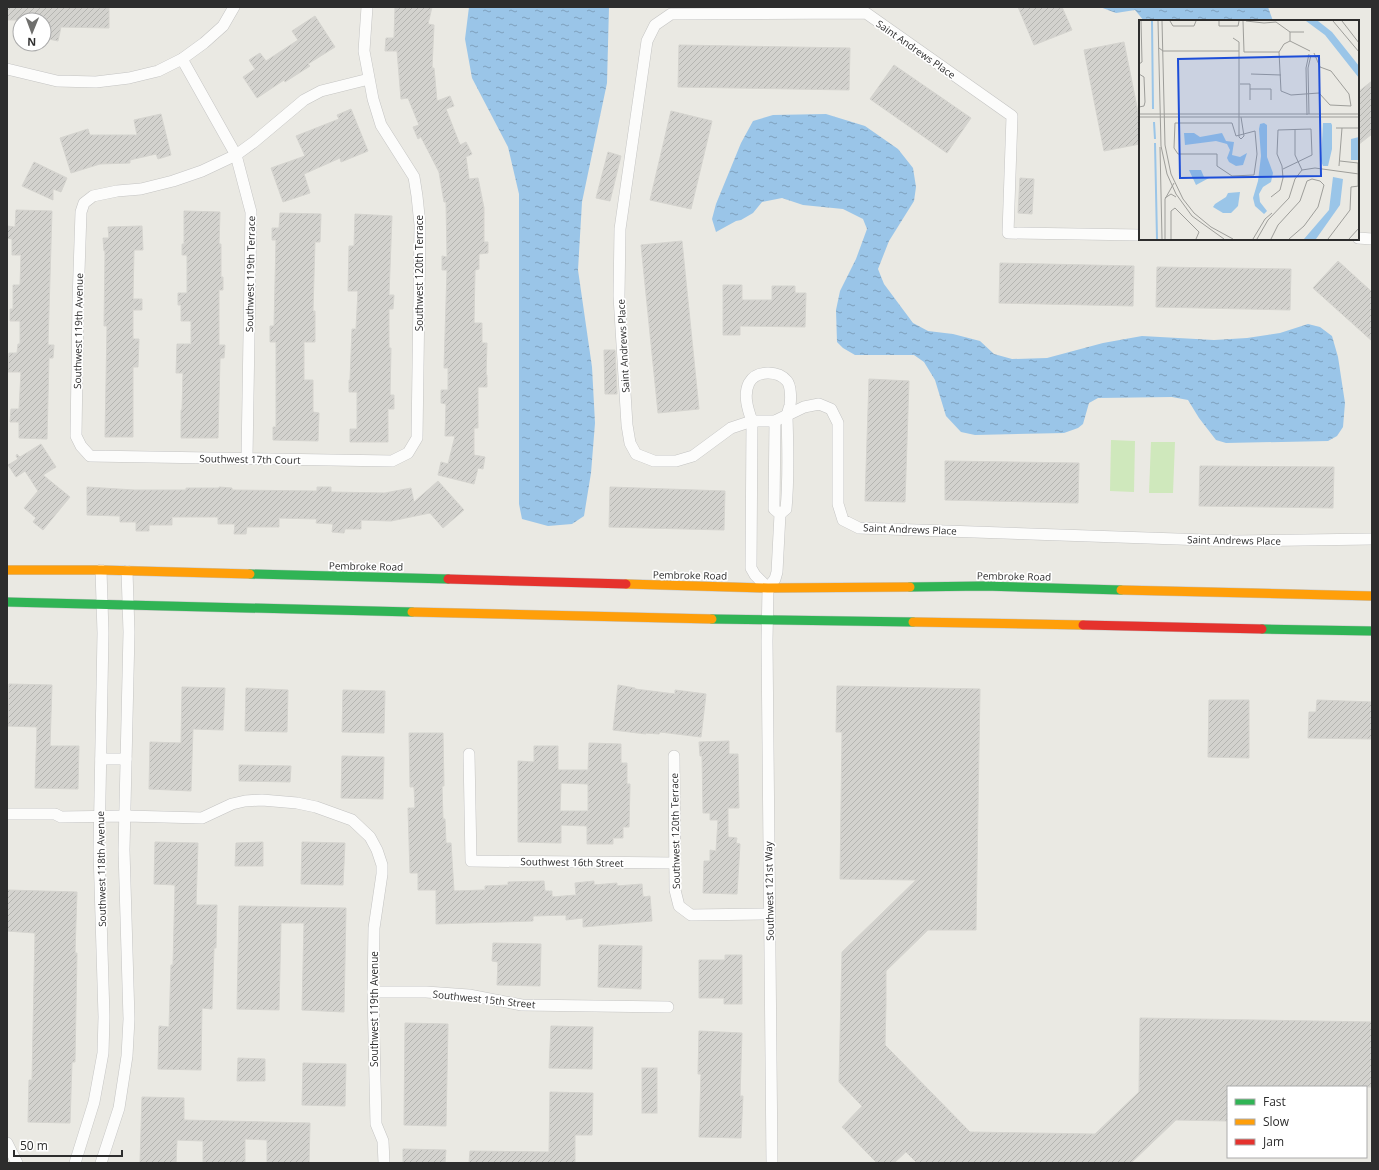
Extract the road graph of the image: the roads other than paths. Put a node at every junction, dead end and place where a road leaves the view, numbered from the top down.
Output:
1 (234, 7) edge
2 (367, 7) edge
3 (182, 59) junction
4 (7, 69) edge
5 (369, 79) junction
6 (236, 155) junction
7 (1139, 235) edge
8 (1359, 238) edge
9 (1372, 239) edge
10 (787, 414) junction
11 (752, 421) junction
12 (775, 421) junction
13 (408, 453) joint
14 (90, 456) joint
15 (247, 458) junction
16 (780, 514) junction
17 (1372, 539) edge
18 (7, 570) edge
19 (101, 570) junction
20 (127, 571) junction
21 (768, 588) junction
22 (1372, 596) edge
23 (7, 602) edge
24 (102, 604) junction
25 (128, 605) junction
26 (768, 620) junction
27 (1372, 631) edge
28 (469, 754) dead end
29 (674, 756) dead end
30 (101, 758) junction
31 (126, 759) junction
32 (7, 814) edge
33 (100, 816) junction
34 (126, 816) junction
35 (674, 863) junction
36 (770, 914) junction
37 (373, 992) junction
38 (668, 1007) dead end
39 (7, 1143) edge
40 (17, 1163) edge
41 (75, 1163) edge
42 (101, 1163) edge
43 (384, 1163) edge
44 (772, 1163) edge

1 - 3 street
2 - 5 street, Southwest 120th Terrace
3 - 4 street
3 - 6 street, Southwest 119th Terrace
5 - 6 street
5 - 13 street, Southwest 120th Terrace
6 - 14 street, Southwest 119th Avenue
6 - 15 street, Southwest 119th Terrace
7 - 11 street, Saint Andrews Place
8 - 9 street
10 - 11 street
10 - 12 street, Saint Andrews Place
10 - 16 street
10 - 17 street, Saint Andrews Place
11 - 12 street, Saint Andrews Place
11 - 21 street
12 - 16 street
13 - 15 street, Southwest 17th Court
14 - 15 street, Southwest 17th Court
16 - 21 street
18 - 19 main road, Pembroke Road
19 - 20 main road, Pembroke Road
19 - 24 street, Southwest 118th Avenue
20 - 21 main road, Pembroke Road
20 - 25 street
21 - 22 main road, Pembroke Road
21 - 26 street, Southwest 121st Way
23 - 24 main road
24 - 25 main road
24 - 30 street, Southwest 118th Avenue
25 - 26 main road
25 - 31 street
26 - 27 main road
26 - 36 street, Southwest 121st Way
28 - 35 street, Southwest 16th Street
29 - 35 street, Southwest 120th Terrace
30 - 31 street
30 - 33 street, Southwest 118th Avenue
31 - 34 street
32 - 33 street
33 - 34 street
33 - 41 street, Southwest 118th Avenue
34 - 37 street, Southwest 119th Avenue
34 - 42 street
35 - 36 street, Southwest 120th Terrace
36 - 44 street, Southwest 121st Way
37 - 38 street, Southwest 15th Street
37 - 43 street, Southwest 119th Avenue
39 - 40 street

